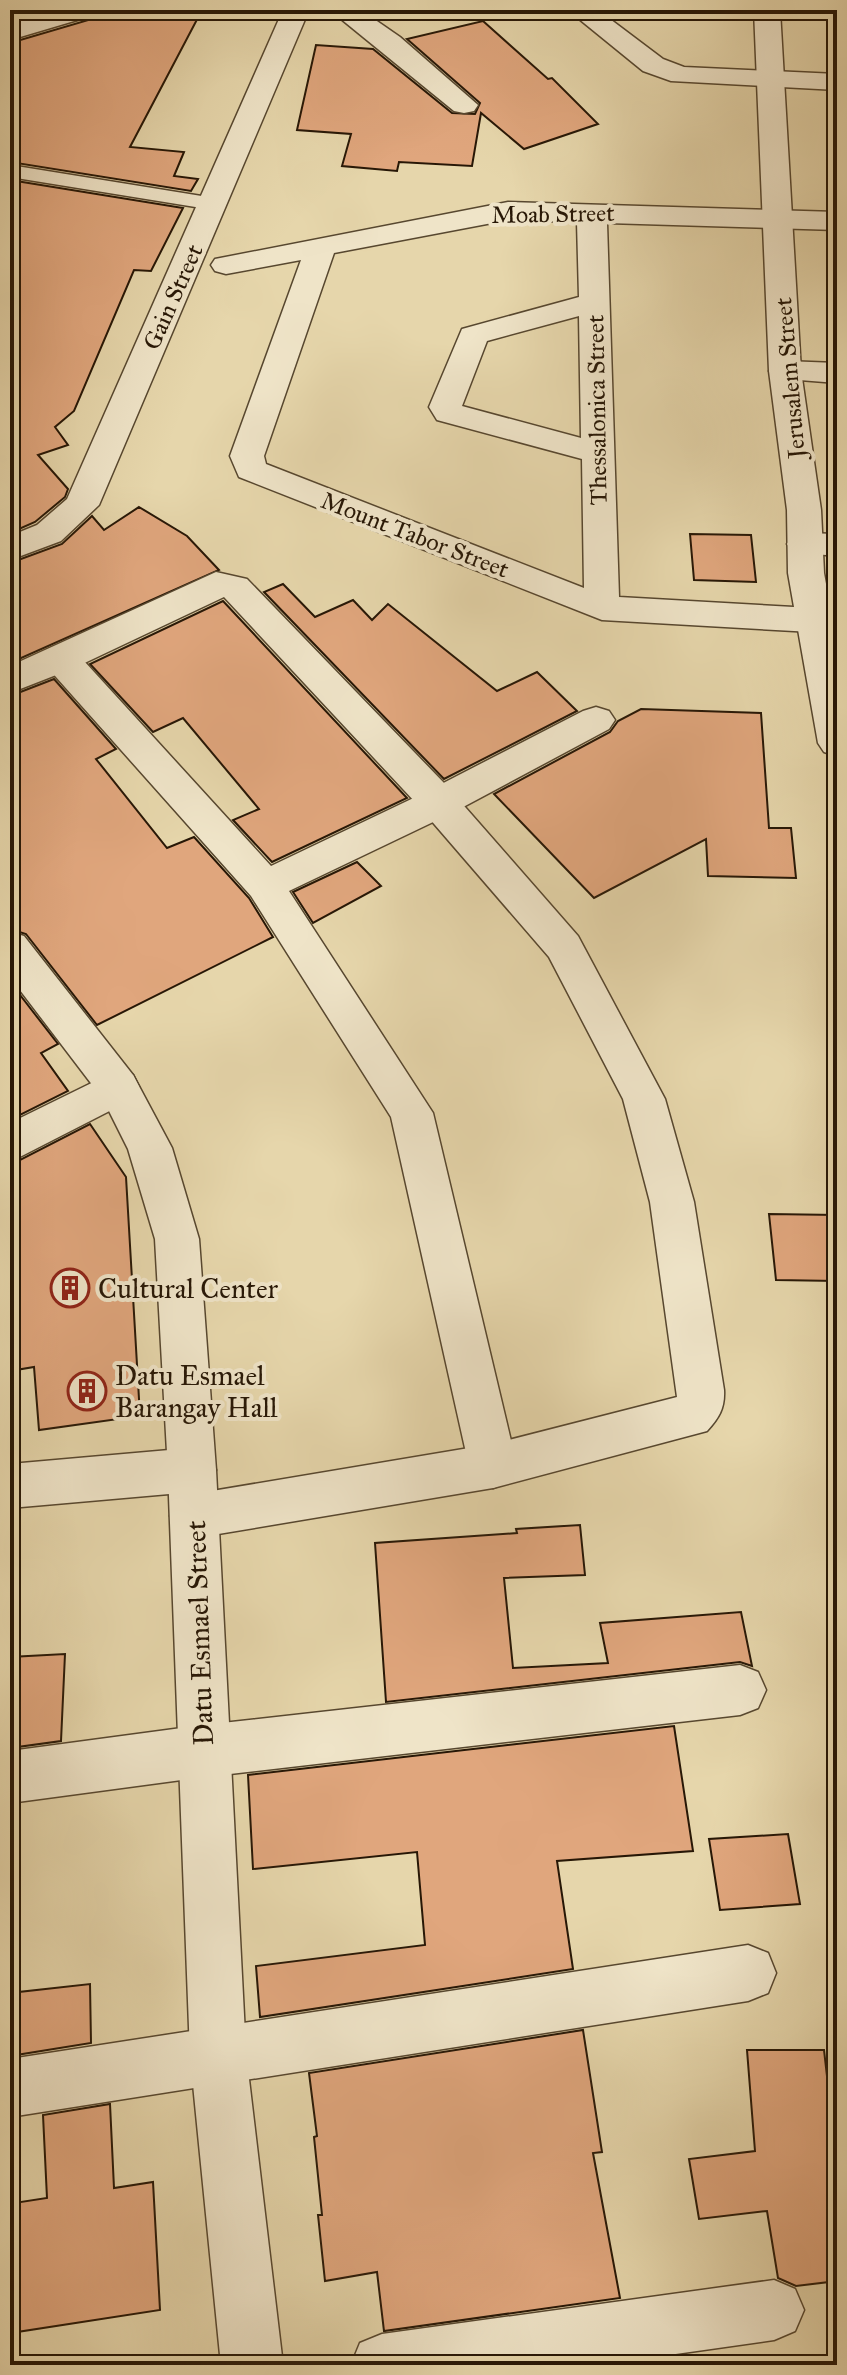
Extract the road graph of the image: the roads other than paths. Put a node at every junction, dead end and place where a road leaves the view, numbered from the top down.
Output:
1 (82, 10) edge
2 (296, 10) edge
3 (343, 10) edge
4 (581, 10) edge
5 (767, 10) edge
6 (10, 32) edge
7 (771, 80) junction
8 (837, 82) edge
9 (464, 105) dead end
10 (10, 171) edge
11 (214, 204) junction
12 (592, 213) junction
13 (776, 218) junction
14 (837, 221) edge
15 (320, 249) junction
16 (226, 265) dead end
17 (594, 303) junction
18 (785, 371) junction
19 (837, 373) edge
20 (598, 453) junction
21 (820, 545) edge
22 (10, 549) edge
23 (602, 608) junction
24 (812, 620) junction
25 (61, 659) junction
26 (10, 680) edge
27 (596, 720) dead end
28 (837, 743) edge
29 (438, 803) junction
30 (265, 886) junction
31 (10, 947) edge
32 (118, 1087) junction
33 (10, 1144) edge
34 (493, 1466) junction
35 (10, 1486) edge
36 (193, 1493) junction
37 (740, 1690) dead end
38 (204, 1751) junction
39 (10, 1777) edge
40 (748, 1973) dead end
41 (218, 2054) junction
42 (10, 2088) edge
43 (774, 2310) dead end
44 (252, 2365) edge
45 (382, 2365) edge

1 - 6 street
2 - 11 street, Gain Street
3 - 9 street
4 - 7 street
5 - 7 street, Jerusalem Street
7 - 8 street
7 - 13 street, Jerusalem Street
10 - 11 lane
11 - 22 street, Gain Street
12 - 13 street, Moab Street
12 - 15 street, Moab Street
12 - 17 street, Thessalonica Street
13 - 14 street, Moab Street
13 - 18 street, Jerusalem Street
15 - 16 street, Moab Street
15 - 23 street, Mount Tabor Street
17 - 20 street, Thessalonica Street
17 - 20 street
18 - 19 street
18 - 21 street, Jerusalem Street
20 - 23 street, Thessalonica Street
21 - 24 street, Jerusalem Street
23 - 24 street, Mount Tabor Street
24 - 28 street, Jerusalem Street
25 - 26 street
25 - 29 street
25 - 30 street
27 - 29 street
29 - 30 street
29 - 34 street
30 - 34 street
31 - 32 street, Datu Esmael Street
32 - 33 street
32 - 36 street, Datu Esmael Street
34 - 36 street
35 - 36 street
36 - 38 street, Datu Esmael Street
37 - 38 street
38 - 39 street
38 - 41 street, Datu Esmael Street
40 - 41 street
41 - 42 street
41 - 44 street, Datu Esmael Street
43 - 45 street

